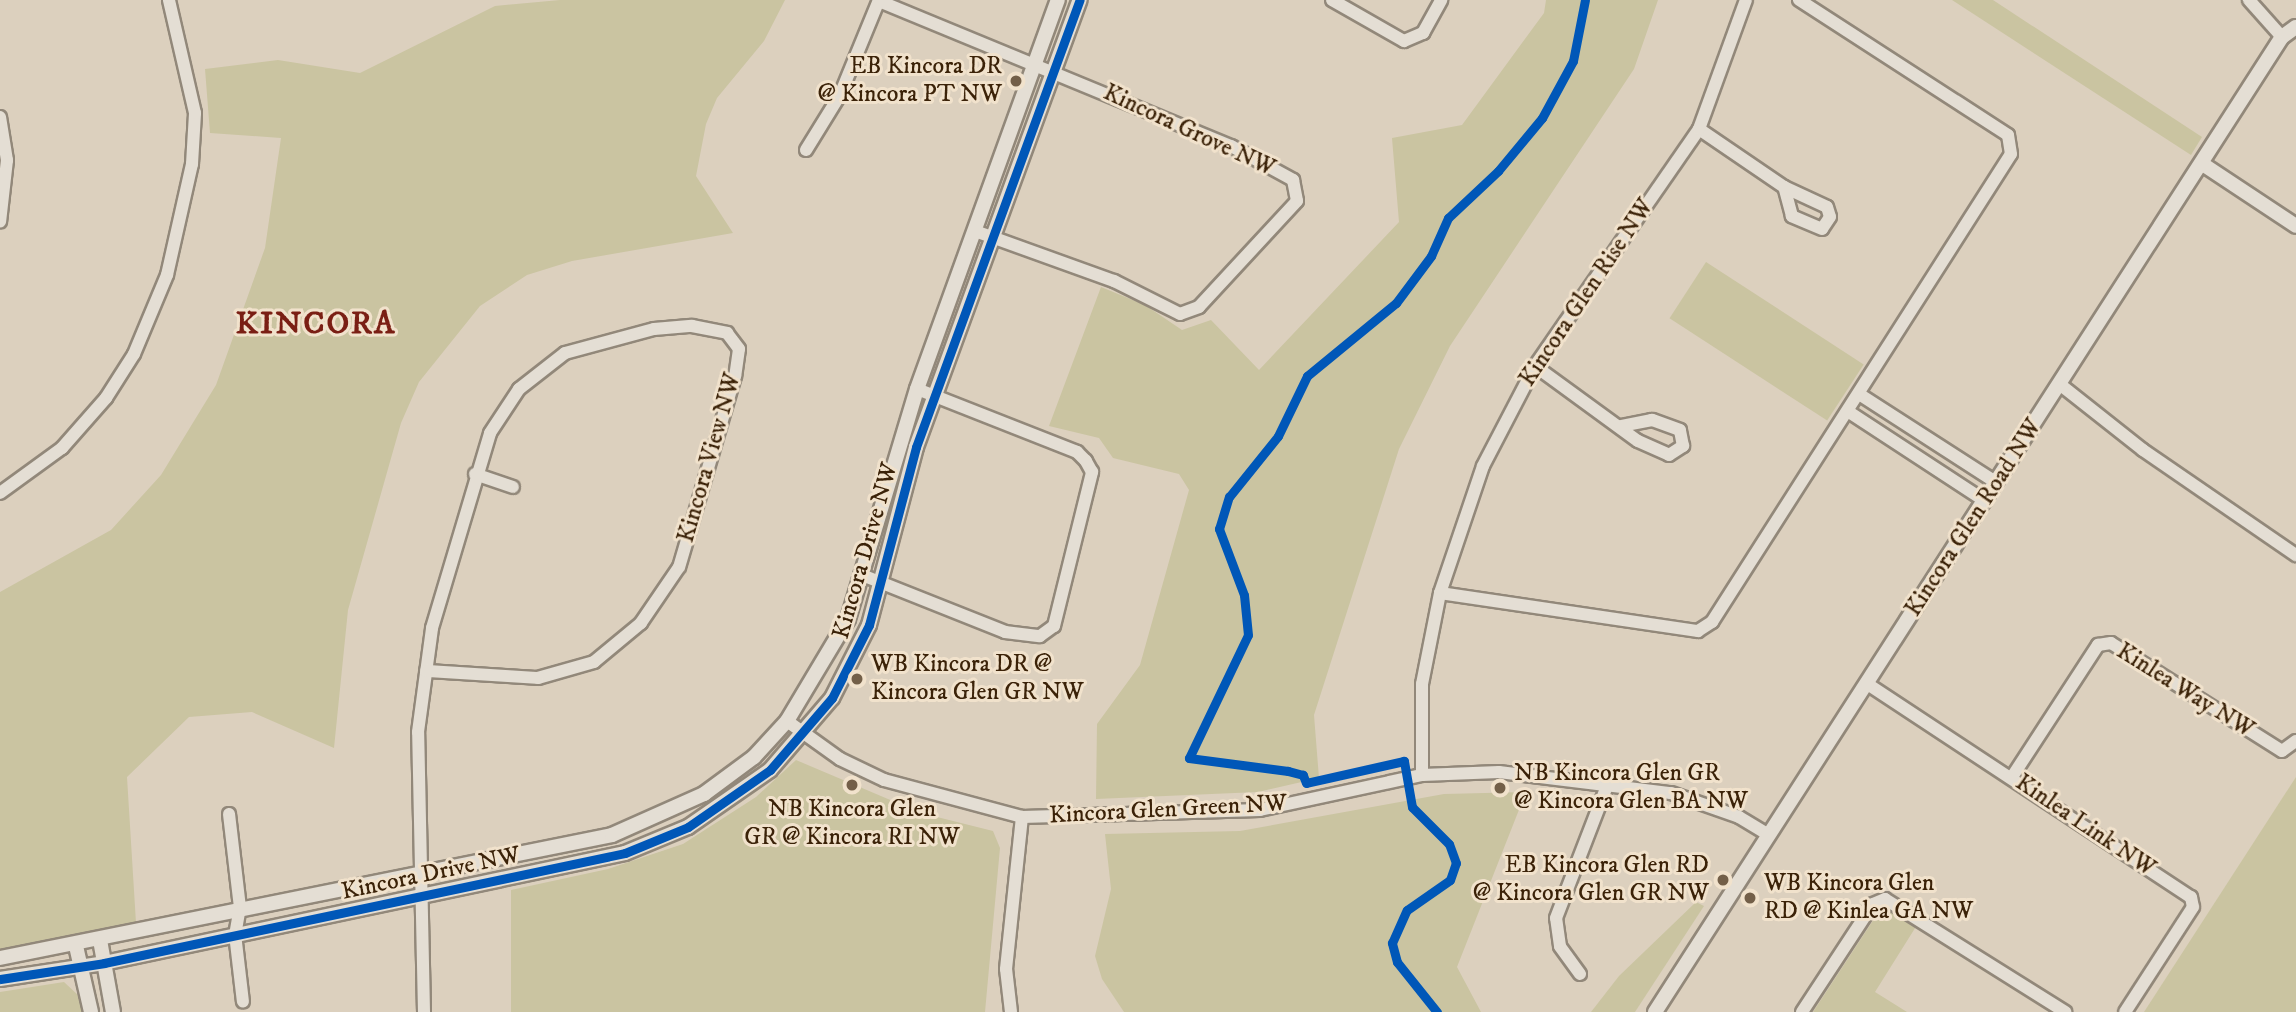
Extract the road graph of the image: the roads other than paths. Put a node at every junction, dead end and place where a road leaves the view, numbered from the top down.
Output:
1 (169, 0) edge
2 (879, 0) edge
3 (1058, 0) edge
4 (1080, 0) edge
5 (1332, 0) edge
6 (1441, 0) edge
7 (1746, 0) edge
8 (1798, 0) edge
9 (2249, 0) edge
10 (2296, 27) edge
11 (2282, 37) junction
12 (1038, 65) junction
13 (1056, 73) junction
14 (0, 117) edge
15 (1699, 129) junction
16 (806, 150) dead end
17 (2204, 165) junction
18 (1784, 187) dead end
19 (0, 222) edge
20 (2296, 226) edge
21 (975, 231) junction
22 (993, 237) junction
23 (1535, 366) junction
24 (2062, 386) junction
25 (916, 389) junction
26 (1859, 394) junction
27 (933, 396) junction
28 (1849, 412) junction
29 (1621, 426) dead end
30 (475, 474) junction
31 (1997, 483) junction
32 (513, 487) dead end
33 (0, 493) edge
34 (1985, 501) junction
35 (2296, 555) edge
36 (862, 575) junction
37 (882, 580) junction
38 (1440, 593) junction
39 (426, 671) junction
40 (1866, 683) junction
41 (788, 721) junction
42 (805, 734) junction
43 (2296, 741) edge
44 (1422, 775) junction
45 (2012, 777) junction
46 (1608, 783) junction
47 (229, 814) dead end
48 (1022, 817) junction
49 (1768, 834) junction
50 (422, 877) junction
51 (422, 897) junction
52 (240, 907) junction
53 (235, 933) junction
54 (100, 940) junction
55 (76, 946) junction
56 (0, 958) edge
57 (104, 963) junction
58 (80, 968) junction
59 (1580, 974) dead end
60 (0, 979) edge
61 (243, 1002) dead end
62 (91, 1012) edge
63 (113, 1012) edge
64 (424, 1012) edge
65 (1011, 1012) edge
66 (1655, 1012) edge
67 (1802, 1012) edge
68 (2065, 1012) edge
69 (2126, 1012) edge

1 - 33 street
2 - 12 street
2 - 16 street
3 - 12 street, Kincora Drive NW
4 - 13 street, Kincora Drive NW
5 - 6 street
7 - 15 street, Kincora Glen Rise NW
8 - 26 street
9 - 11 street
10 - 11 street, Kincora Glen Road NW
11 - 17 street, Kincora Glen Road NW
12 - 13 street
12 - 21 street, Kincora Drive NW
13 - 22 street, Kincora Drive NW
13 - 22 street, Kincora Grove NW
14 - 19 street
15 - 18 street
15 - 23 street, Kincora Glen Rise NW
17 - 20 street
17 - 24 street, Kincora Glen Road NW
21 - 22 street, Kincora Grove NW
21 - 25 street, Kincora Drive NW
22 - 27 street, Kincora Drive NW
23 - 29 street
23 - 38 street, Kincora Glen Rise NW
24 - 31 street, Kincora Glen Road NW
24 - 35 street
25 - 27 street
25 - 36 street, Kincora Drive NW
26 - 28 street
26 - 31 street
27 - 37 street, Kincora Drive NW
27 - 37 street
28 - 34 street
28 - 38 street
30 - 32 street
30 - 39 street, Kincora View NW
30 - 39 street, Kincora View NW
31 - 34 street, Kincora Glen Road NW
34 - 40 street, Kincora Glen Road NW
36 - 37 street
36 - 41 street, Kincora Drive NW
37 - 42 street, Kincora Drive NW
38 - 44 street, Kincora Glen Rise NW
39 - 50 street, Kincora View NW
40 - 45 street, Kinlea Link NW
40 - 49 street, Kincora Glen Road NW
41 - 42 street, Kincora Glen Green NW
41 - 50 street, Kincora Drive NW
42 - 48 street, Kincora Glen Green NW
42 - 51 street, Kincora Drive NW
43 - 45 street, Kinlea Way NW
44 - 46 street, Kincora Glen Green NW
44 - 48 street, Kincora Glen Green NW
45 - 69 street, Kinlea Link NW
46 - 49 street, Kincora Glen Green NW
46 - 59 street
47 - 52 street
48 - 65 street
49 - 66 street, Kincora Glen Road NW
50 - 51 street, Kincora View NW
50 - 52 street, Kincora Drive NW
51 - 53 street, Kincora Drive NW
51 - 64 street, Kincora View NW
52 - 53 street
52 - 54 street, Kincora Drive NW
53 - 57 street, Kincora Drive NW
53 - 61 street
54 - 55 street, Kincora Drive NW
54 - 57 street
55 - 56 street, Kincora Drive NW
55 - 58 street
57 - 58 street, Kincora Drive NW
57 - 63 street
58 - 60 street, Kincora Drive NW
58 - 62 street
67 - 68 street

